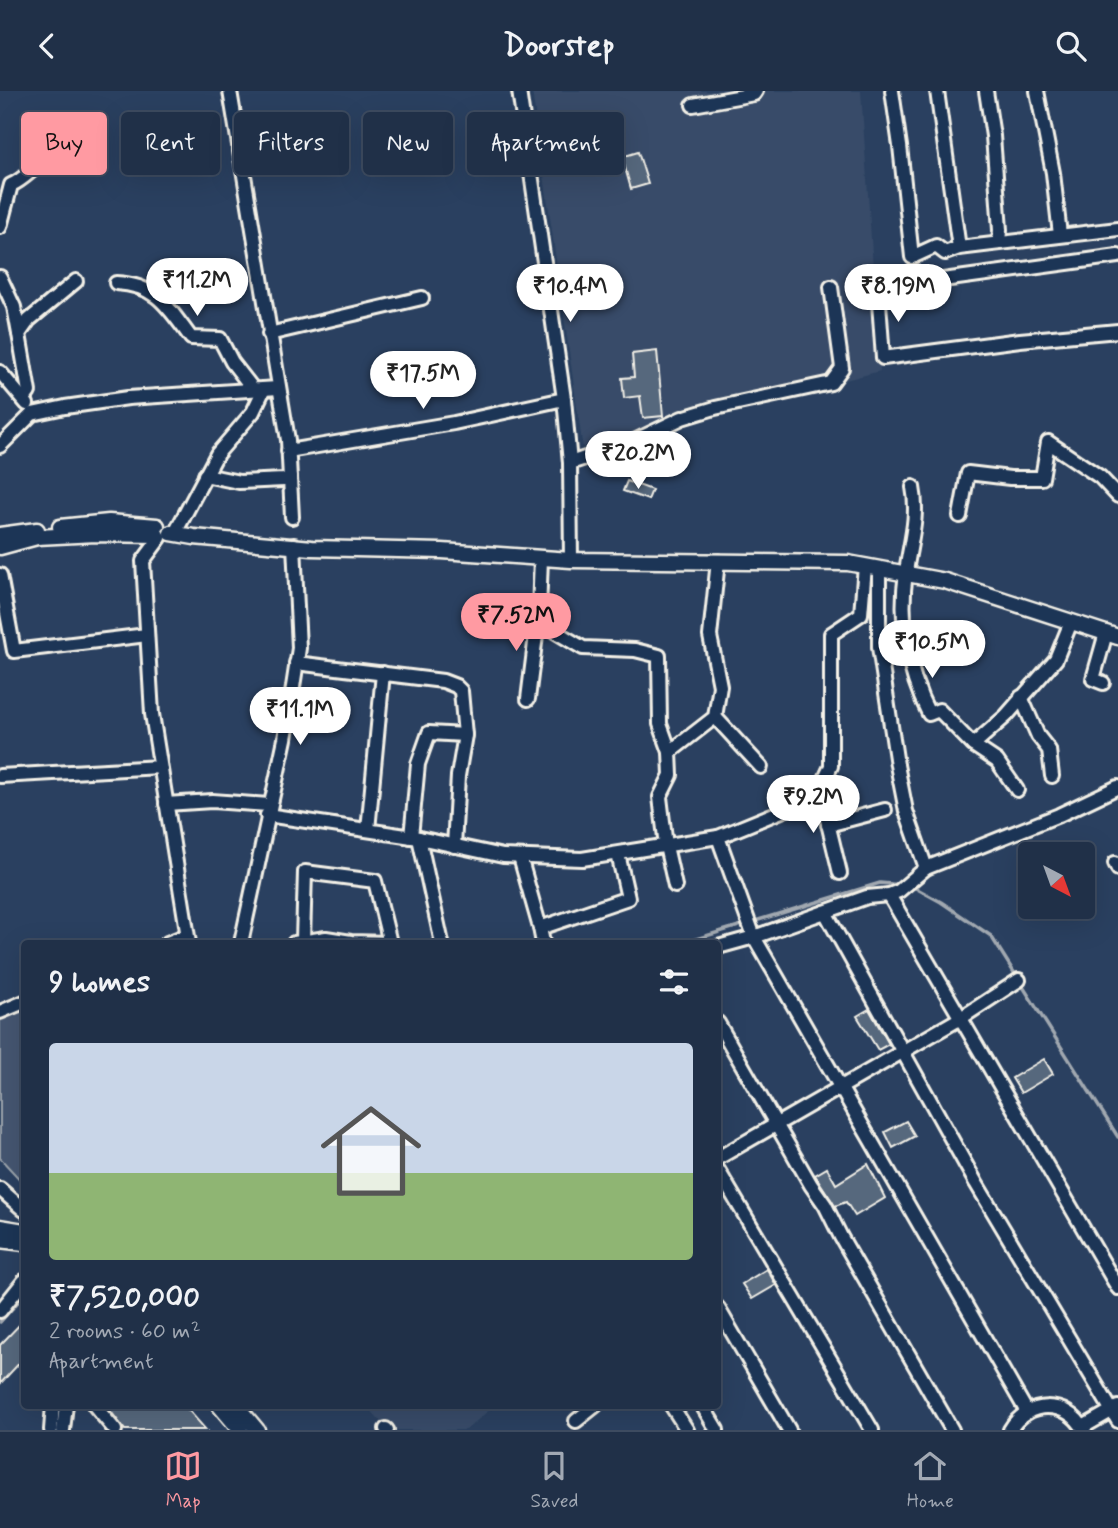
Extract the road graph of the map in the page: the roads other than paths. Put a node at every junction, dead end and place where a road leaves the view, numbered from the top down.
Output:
1 (230, 91) edge
2 (519, 91) edge
3 (756, 91) edge
4 (891, 91) edge
5 (937, 91) edge
6 (986, 91) edge
7 (1037, 91) edge
8 (693, 105) dead end
9 (28, 175) edge
10 (0, 227) edge
11 (1118, 229) edge
12 (1060, 235) junction
13 (999, 243) junction
14 (959, 248) junction
15 (1118, 256) edge
16 (877, 275) dead end
17 (0, 277) edge
18 (76, 281) dead end
19 (116, 283) dead end
20 (921, 283) dead end
21 (831, 287) dead end
22 (422, 298) dead end
23 (1118, 331) edge
24 (19, 334) junction
25 (269, 334) junction
26 (0, 372) edge
27 (278, 388) junction
28 (258, 389) junction
29 (24, 399) junction
30 (564, 399) junction
31 (32, 414) junction
32 (0, 446) edge
33 (288, 451) junction
34 (570, 463) junction
35 (205, 475) junction
36 (290, 477) junction
37 (913, 487) dead end
38 (1118, 496) edge
39 (960, 516) dead end
40 (292, 517) dead end
41 (164, 533) junction
42 (0, 535) edge
43 (294, 545) junction
44 (0, 547) edge
45 (541, 558) junction
46 (571, 560) junction
47 (718, 561) junction
48 (872, 568) junction
49 (905, 574) junction
50 (0, 575) edge
51 (539, 611) junction
52 (1071, 622) junction
53 (147, 635) junction
54 (1112, 635) edge
55 (296, 663) junction
56 (383, 673) junction
57 (1103, 683) dead end
58 (1021, 697) junction
59 (528, 699) dead end
60 (715, 717) junction
61 (465, 735) junction
62 (973, 745) junction
63 (670, 752) junction
64 (160, 767) junction
65 (761, 767) dead end
66 (1052, 775) dead end
67 (0, 776) edge
68 (1118, 787) edge
69 (820, 790) junction
70 (1017, 790) dead end
71 (166, 804) junction
72 (268, 810) junction
73 (885, 810) dead end
74 (828, 825) junction
75 (368, 830) junction
76 (718, 837) junction
77 (415, 838) junction
78 (454, 846) junction
79 (666, 846) junction
80 (618, 854) junction
81 (520, 857) junction
82 (921, 872) junction
83 (840, 873) dead end
84 (675, 886) dead end
85 (894, 893) junction
86 (825, 912) junction
87 (540, 928) junction
88 (754, 937) junction
89 (188, 939) edge
90 (242, 940) edge
91 (298, 940) edge
92 (309, 940) edge
93 (341, 940) edge
94 (389, 940) edge
95 (441, 940) edge
96 (542, 940) edge
97 (721, 946) edge
98 (1019, 980) dead end
99 (21, 1003) edge
100 (0, 1012) edge
101 (961, 1018) junction
102 (721, 1028) edge
103 (903, 1051) junction
104 (840, 1086) junction
105 (776, 1124) junction
106 (721, 1156) edge
107 (721, 1175) edge
108 (0, 1189) edge
109 (21, 1207) edge
110 (0, 1227) edge
111 (21, 1230) edge
112 (0, 1240) edge
113 (21, 1243) edge
114 (21, 1285) edge
115 (1118, 1288) edge
116 (0, 1311) edge
117 (721, 1313) edge
118 (53, 1409) edge
119 (65, 1409) edge
120 (97, 1409) edge
121 (222, 1409) edge
122 (239, 1409) edge
123 (591, 1409) edge
124 (673, 1409) edge
125 (704, 1409) edge
126 (1027, 1412) junction
127 (1116, 1413) edge
128 (576, 1421) dead end
129 (681, 1427) edge
130 (1083, 1429) edge
131 (51, 1430) edge
132 (63, 1430) edge
133 (115, 1430) edge
134 (240, 1430) edge
135 (257, 1430) edge
136 (717, 1430) edge
137 (789, 1430) edge
138 (872, 1430) edge
139 (952, 1430) edge
140 (1010, 1430) edge

1 - 25 street
2 - 30 street
3 - 8 street
4 - 14 street
5 - 14 street
6 - 13 street
7 - 12 street
9 - 10 street
11 - 12 street
12 - 13 street
13 - 14 street
15 - 20 street
16 - 23 street
17 - 24 street
18 - 24 street
19 - 28 street
21 - 34 street
22 - 25 street
24 - 29 street
25 - 27 street
26 - 29 street
27 - 28 street
27 - 33 street
28 - 31 street
28 - 35 street
29 - 31 street
30 - 33 street
30 - 34 street
31 - 32 street
33 - 36 street
34 - 46 street
35 - 36 street
35 - 41 street
36 - 40 street
37 - 49 street
38 - 39 street
41 - 42 main road
41 - 43 main road
41 - 44 main road
41 - 53 street
43 - 45 main road
43 - 55 street
45 - 46 main road
45 - 51 street
46 - 47 main road
47 - 48 main road
47 - 60 street
48 - 49 main road
48 - 69 street
48 - 82 street
49 - 52 main road
49 - 62 street
50 - 53 street
51 - 59 street
51 - 63 street
52 - 54 main road
52 - 58 street
53 - 64 street
54 - 57 street
55 - 56 street
55 - 72 street
56 - 61 street
56 - 75 street
58 - 62 street
58 - 66 street
60 - 63 street
60 - 65 street
61 - 77 street
61 - 78 street
62 - 70 street
63 - 79 street
64 - 67 street
64 - 71 street
68 - 82 street
69 - 74 street
69 - 76 street
71 - 72 street
71 - 89 street
72 - 75 street
72 - 90 street
73 - 74 street
74 - 83 street
75 - 77 street
76 - 79 street
76 - 88 street
77 - 78 street
77 - 95 street
78 - 81 street
79 - 80 street
79 - 84 street
80 - 81 street
80 - 87 street
81 - 87 street
82 - 85 street
85 - 86 street
85 - 101 street
86 - 88 street
86 - 103 street
87 - 96 street
88 - 97 street
88 - 104 street
91 - 94 street
92 - 93 street
98 - 101 street
99 - 100 street
101 - 103 street
101 - 115 street
102 - 105 street
103 - 104 street
103 - 127 street
104 - 105 street
104 - 126 street
105 - 106 street
105 - 139 street
107 - 138 street
108 - 109 street
110 - 111 main road
112 - 113 main road
114 - 116 street
117 - 137 street
118 - 131 street
119 - 132 street
120 - 133 street
121 - 134 main road
122 - 135 main road
123 - 128 street
124 - 129 street
125 - 136 street
126 - 130 street
126 - 140 street
127 - 130 street

